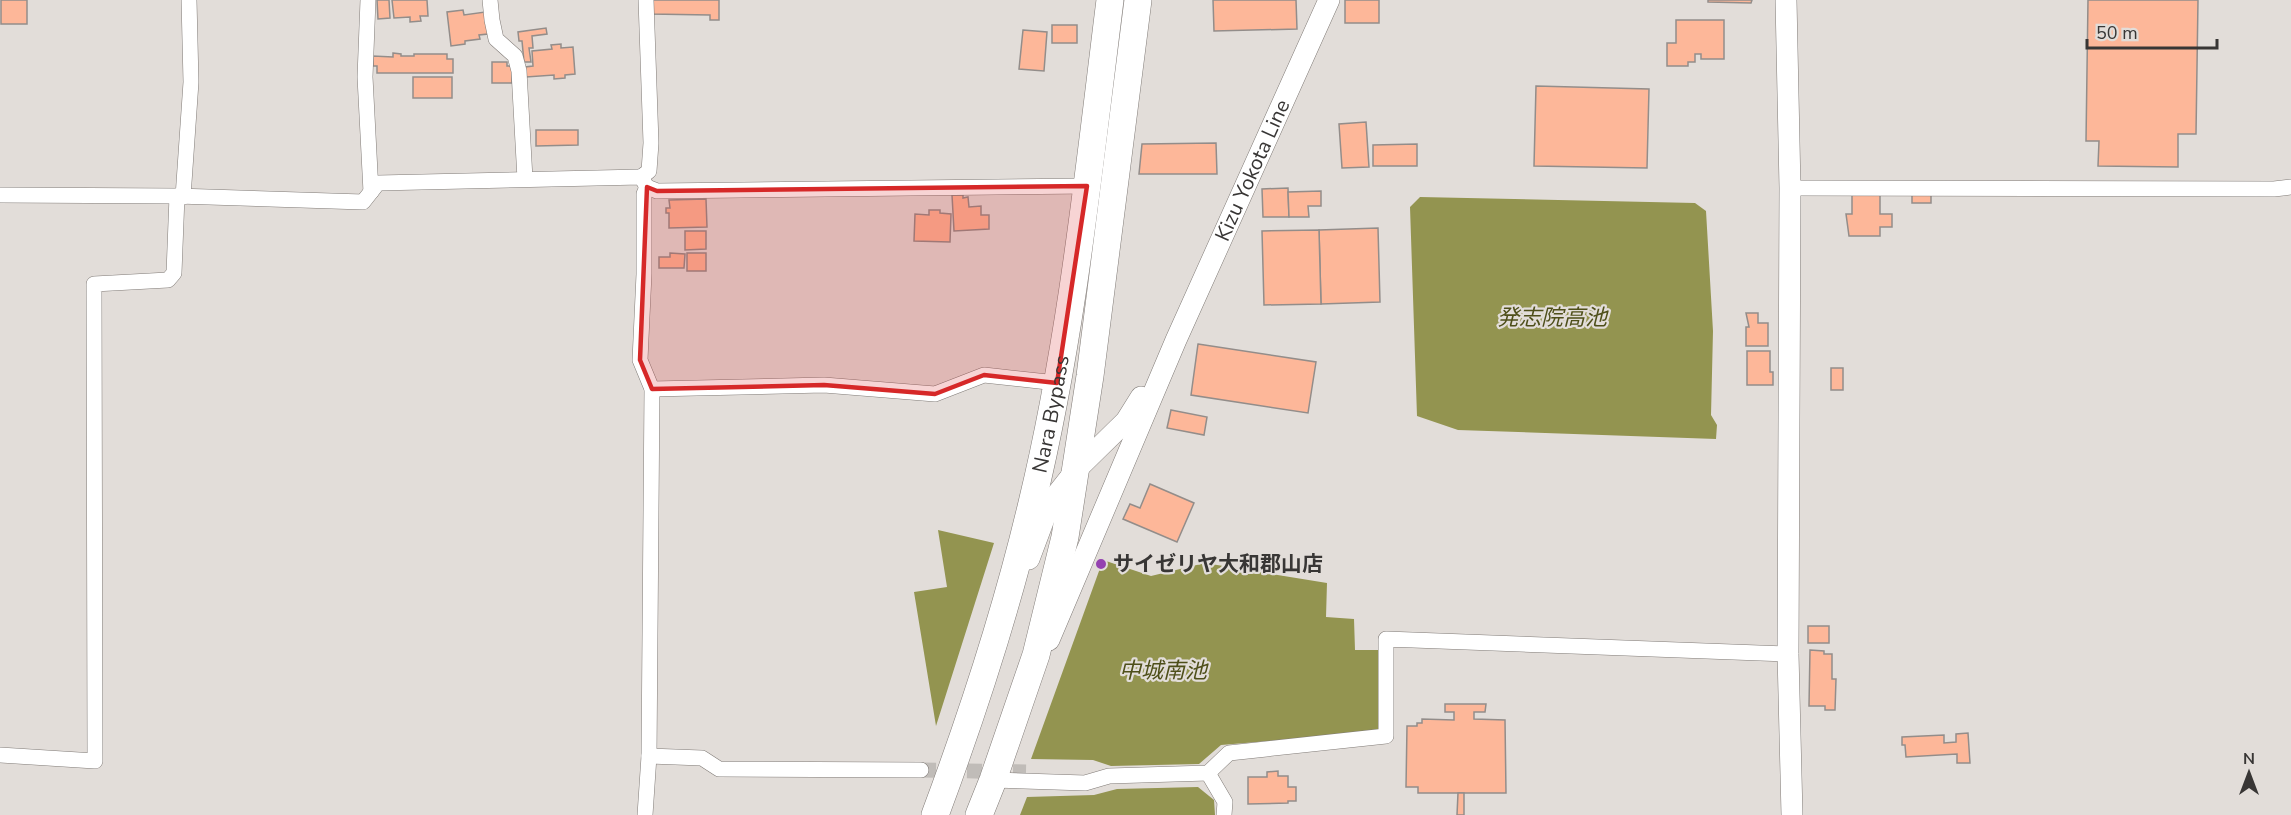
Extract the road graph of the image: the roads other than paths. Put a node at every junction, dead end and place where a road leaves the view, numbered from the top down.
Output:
1 (189, 0) edge
2 (368, 0) edge
3 (490, 0) edge
4 (646, 0) edge
5 (1110, 0) edge
6 (1138, 0) edge
7 (1329, 0) edge
8 (1786, 0) edge
9 (525, 178) junction
10 (644, 182) junction
11 (1087, 186) junction
12 (2291, 187) edge
13 (1790, 188) junction
14 (371, 192) junction
15 (0, 195) edge
16 (180, 196) junction
17 (1176, 340) junction
18 (1057, 382) junction
19 (652, 389) junction
20 (1076, 470) junction
21 (993, 642) junction
22 (1788, 654) junction
23 (1036, 655) junction
24 (0, 755) edge
25 (649, 756) junction
26 (921, 770) tunnel mouth
27 (1026, 772) tunnel mouth
28 (1208, 773) junction
29 (1108, 776) junction
30 (993, 780) junction
31 (645, 815) edge
32 (935, 815) edge
33 (979, 815) edge
34 (1224, 815) edge
35 (1792, 815) edge

1 - 16 street
2 - 14 street
3 - 9 street
4 - 10 street
5 - 11 highway, Nara Bypass
6 - 20 highway, Nara Bypass
7 - 17 main road, Kizu Yokota Line
8 - 13 main road
9 - 10 street
9 - 14 street
10 - 11 street
10 - 19 street
11 - 18 highway, Nara Bypass
12 - 13 street
13 - 22 main road
14 - 16 street
15 - 16 street
16 - 24 street
17 - 20 main road, Kizu Yokota Line
17 - 23 main road, Kizu Yokota Line
18 - 19 street
18 - 21 highway, Nara Bypass
19 - 25 street
20 - 21 main road, Kizu Yokota Line
20 - 23 highway, Nara Bypass
21 - 32 highway, Nara Bypass
22 - 28 street
22 - 35 main road
23 - 30 highway, Nara Bypass
25 - 26 street
25 - 31 street
27 - 29 street
28 - 29 street
28 - 34 street
29 - 30 street
30 - 33 highway, Nara Bypass

